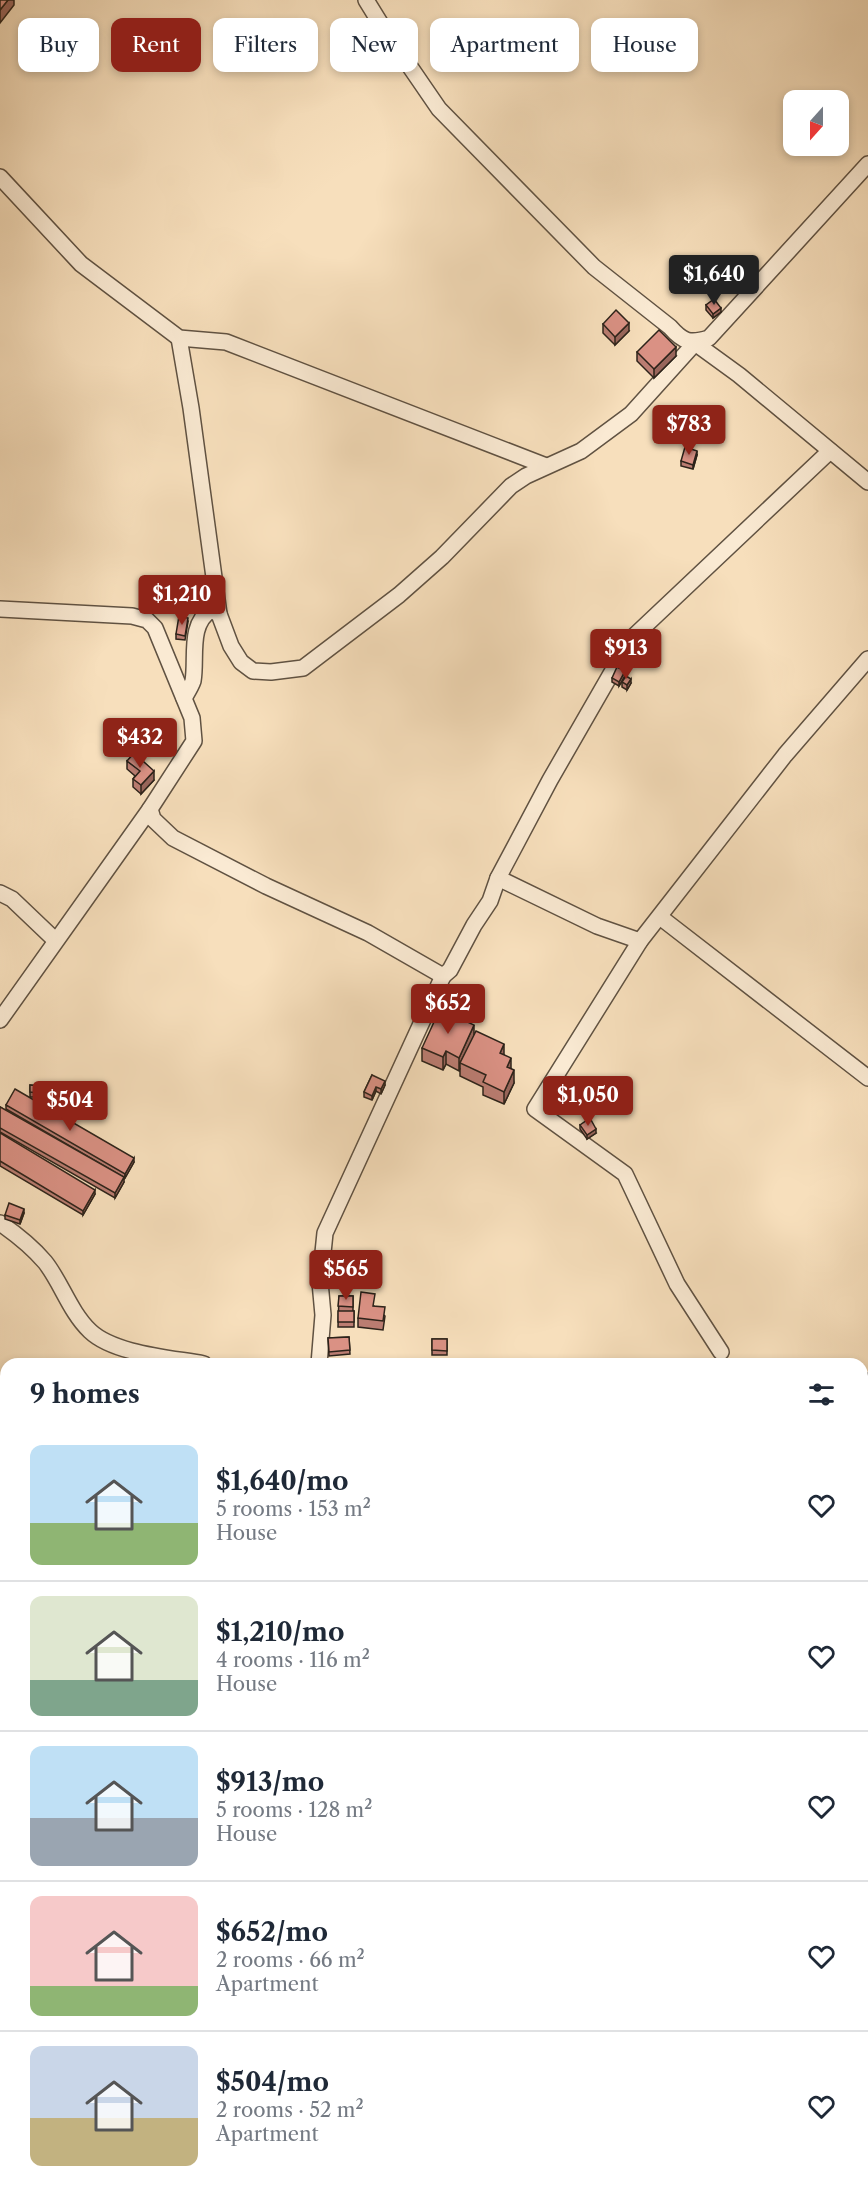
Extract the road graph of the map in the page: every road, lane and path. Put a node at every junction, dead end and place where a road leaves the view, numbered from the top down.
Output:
1 (366, 0) edge
2 (868, 164) edge
3 (0, 177) edge
4 (179, 338) junction
5 (695, 343) junction
6 (830, 451) junction
7 (546, 466) junction
8 (868, 482) edge
9 (0, 609) edge
10 (219, 614) junction
11 (868, 660) edge
12 (184, 698) junction
13 (150, 809) junction
14 (498, 878) junction
15 (0, 893) edge
16 (660, 917) junction
17 (55, 940) junction
18 (640, 941) junction
19 (443, 976) junction
20 (0, 1020) edge
21 (868, 1078) edge
22 (0, 1223) edge
23 (721, 1352) dead end
24 (170, 1358) edge
25 (319, 1358) edge

1 - 5 street
2 - 5 street
3 - 4 street
4 - 7 street
4 - 10 street
5 - 6 street
5 - 7 street
6 - 8 street
6 - 14 street
7 - 10 street
9 - 12 street
10 - 12 street
11 - 16 street
12 - 13 street
13 - 17 street
13 - 19 street
14 - 18 street
14 - 19 street
15 - 17 street
16 - 18 street
16 - 21 street
17 - 20 street
18 - 23 street
19 - 25 street
22 - 24 street

